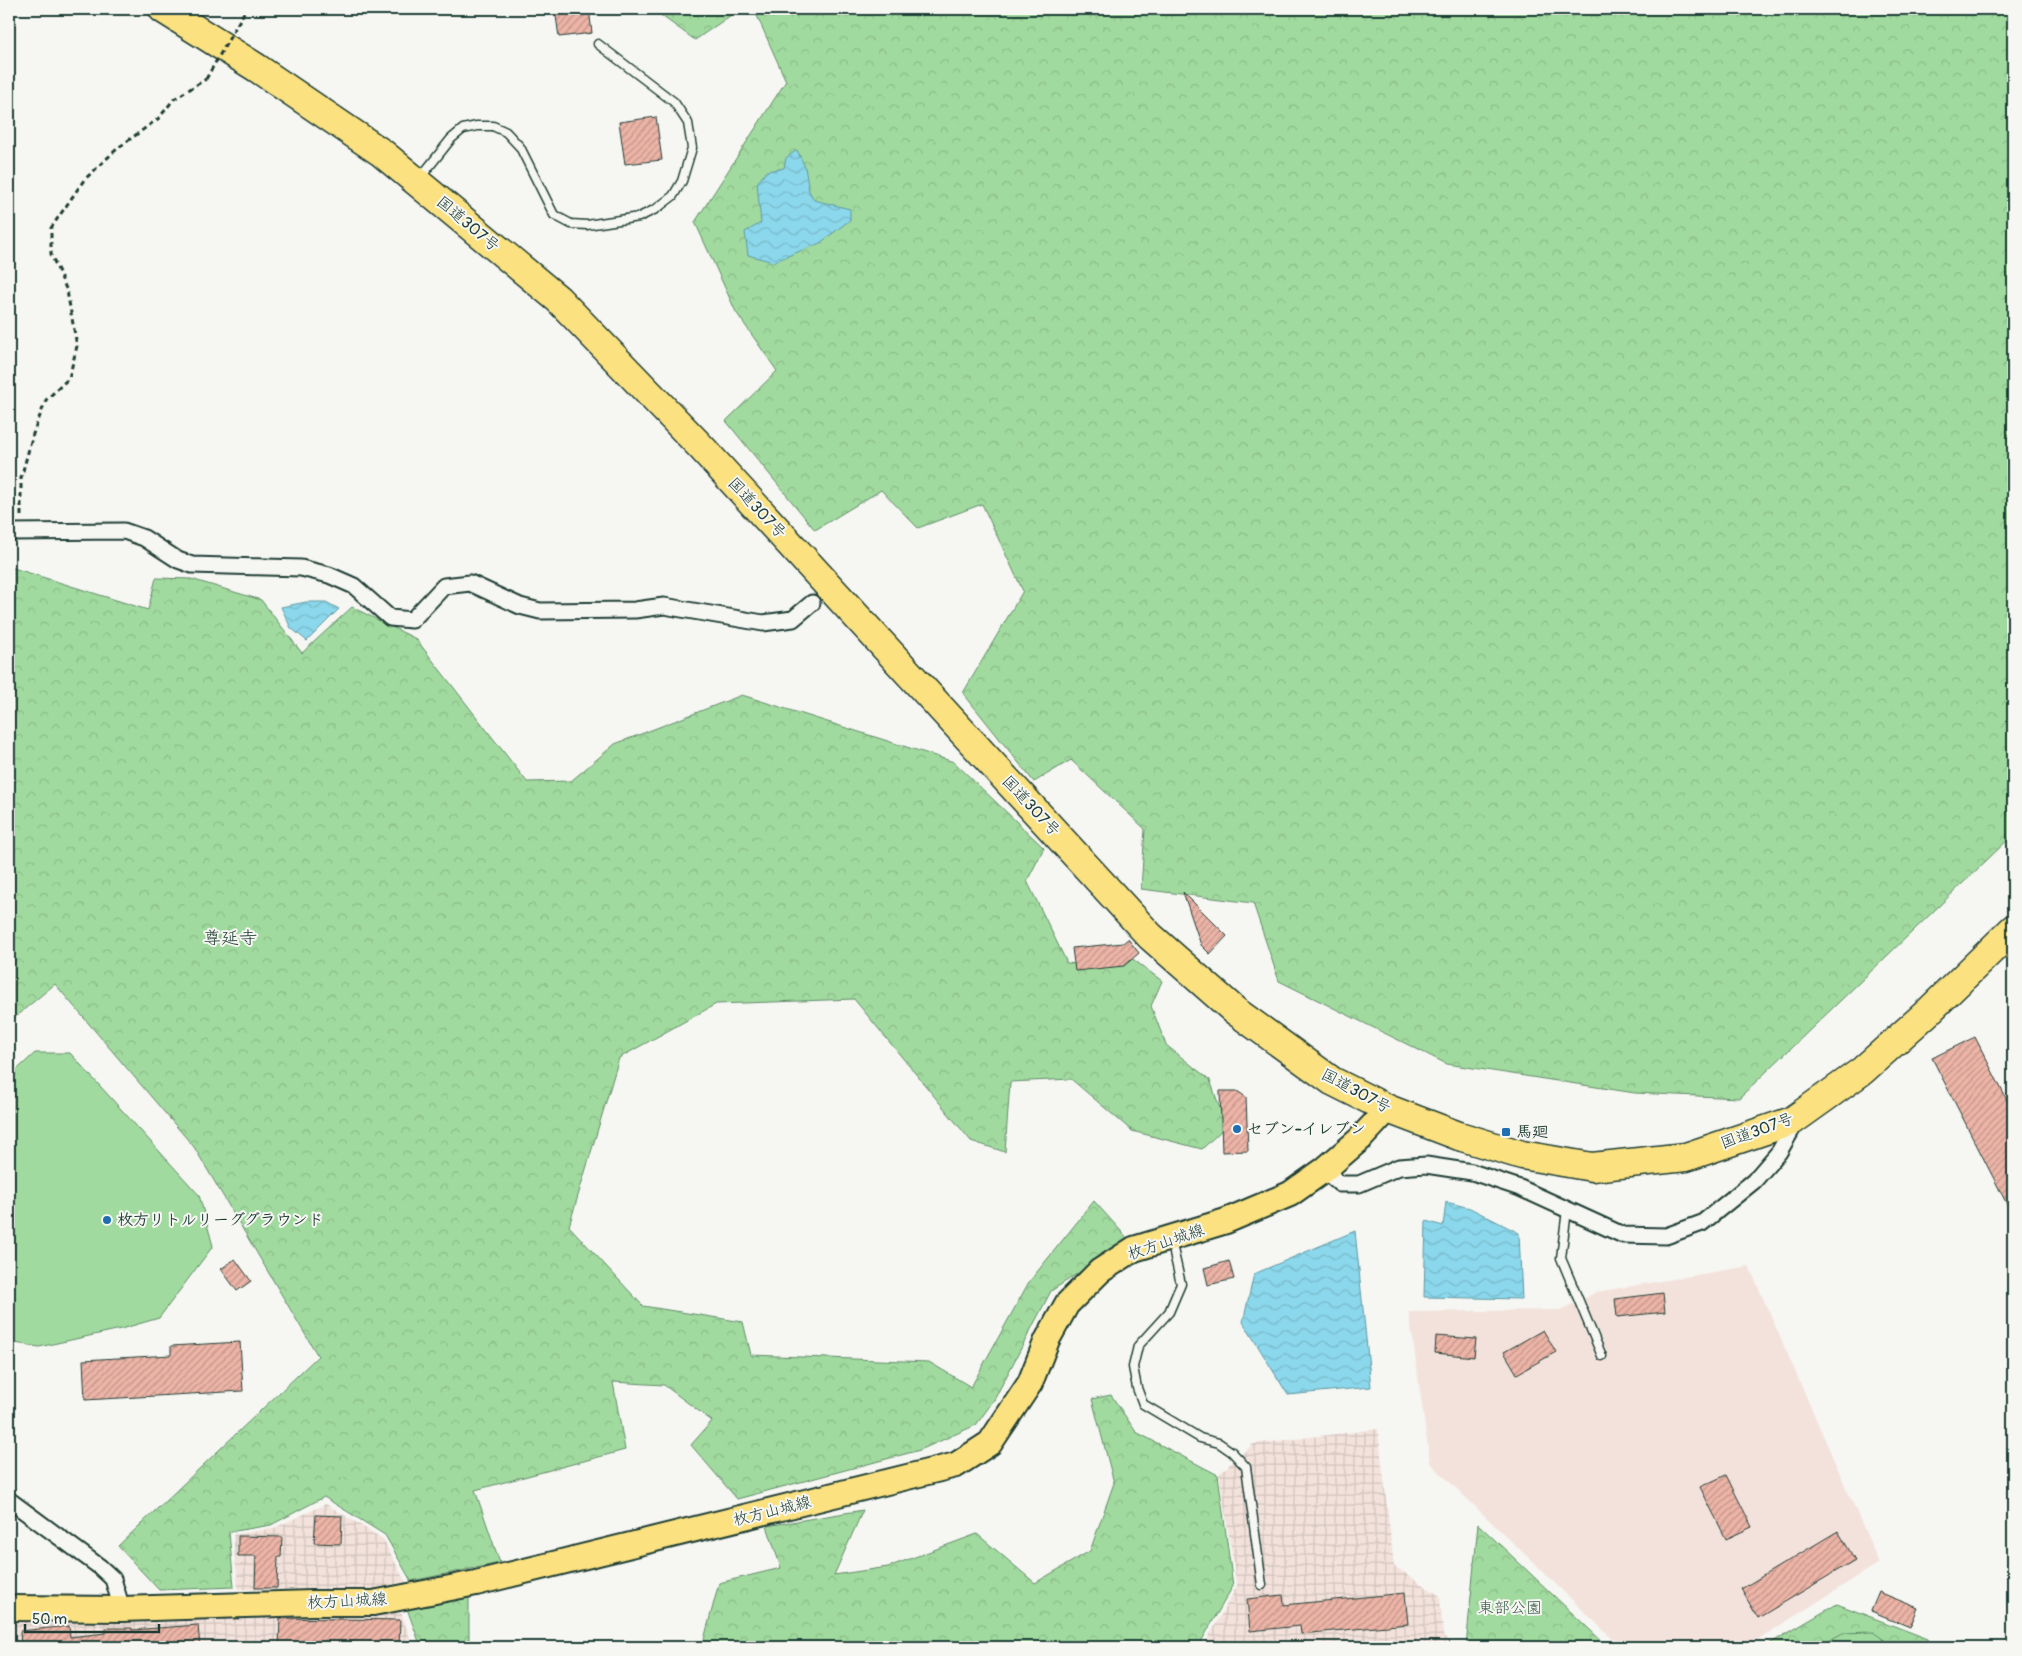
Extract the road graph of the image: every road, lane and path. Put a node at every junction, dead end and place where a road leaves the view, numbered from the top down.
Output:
1 (163, 9) edge
2 (246, 9) edge
3 (598, 44) dead end
4 (417, 182) junction
5 (15, 532) edge
6 (812, 603) dead end
7 (2013, 929) edge
8 (1388, 1109) junction
9 (1792, 1121) junction
10 (1324, 1170) junction
11 (1567, 1210) junction
12 (1170, 1238) junction
13 (1602, 1356) dead end
14 (9, 1500) edge
15 (1262, 1585) dead end
16 (9, 1608) edge
17 (122, 1609) junction

1 - 4 highway, 国道307号
2 - 5 path, bridge
3 - 4 lane
4 - 8 highway, 国道307号
5 - 6 street
7 - 9 highway, 国道307号
8 - 9 highway, 国道307号
8 - 10 main road, 枚方山城線
9 - 11 street
10 - 11 street
10 - 12 main road, 枚方山城線
11 - 13 lane
12 - 15 lane
12 - 17 main road, 枚方山城線
14 - 17 street
16 - 17 main road, 枚方山城線

